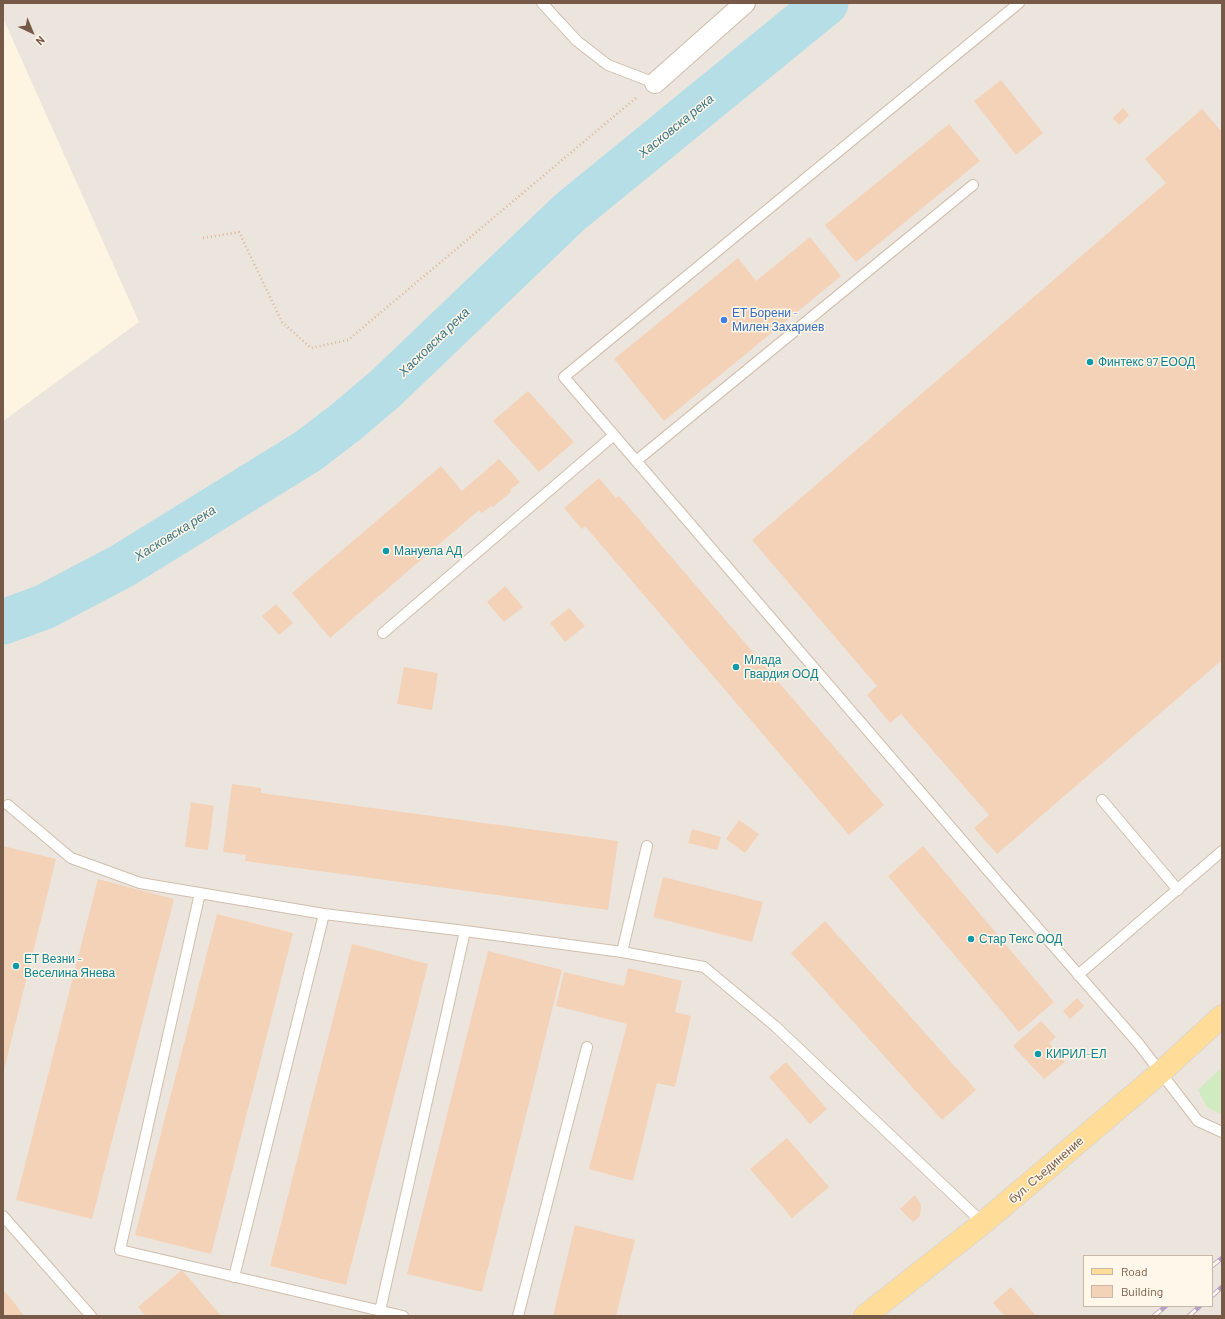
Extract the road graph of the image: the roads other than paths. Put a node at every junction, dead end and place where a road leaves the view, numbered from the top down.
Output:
1 (542, 3) edge
2 (745, 3) edge
3 (1019, 3) edge
4 (655, 83) joint
5 (973, 185) dead end
6 (614, 435) junction
7 (636, 461) junction
8 (382, 633) dead end
9 (1102, 800) dead end
10 (8, 805) dead end
11 (647, 846) dead end
12 (1222, 851) edge
13 (1178, 890) junction
14 (200, 893) junction
15 (324, 914) junction
16 (465, 931) junction
17 (622, 952) junction
18 (1078, 975) junction
19 (1222, 1016) edge
20 (587, 1047) dead end
21 (1160, 1072) junction
22 (1222, 1132) edge
23 (3, 1216) edge
24 (983, 1223) junction
25 (234, 1277) junction
26 (380, 1311) junction
27 (91, 1316) edge
28 (403, 1316) edge
29 (518, 1316) edge
30 (865, 1316) edge

1 - 4 lane
2 - 4 street
3 - 6 lane
5 - 7 lane
6 - 7 lane
6 - 8 lane
7 - 18 lane
9 - 13 lane
10 - 14 lane
11 - 17 lane
12 - 13 lane
13 - 18 lane
14 - 15 lane
14 - 25 lane
15 - 16 lane
15 - 25 lane
16 - 17 lane
16 - 26 lane
17 - 24 lane
18 - 21 lane
19 - 21 main road, бул. Съединение
20 - 29 lane
21 - 22 lane
21 - 24 main road, бул. Съединение
23 - 27 lane
24 - 30 main road, бул. Съединение
25 - 26 lane
26 - 28 lane

